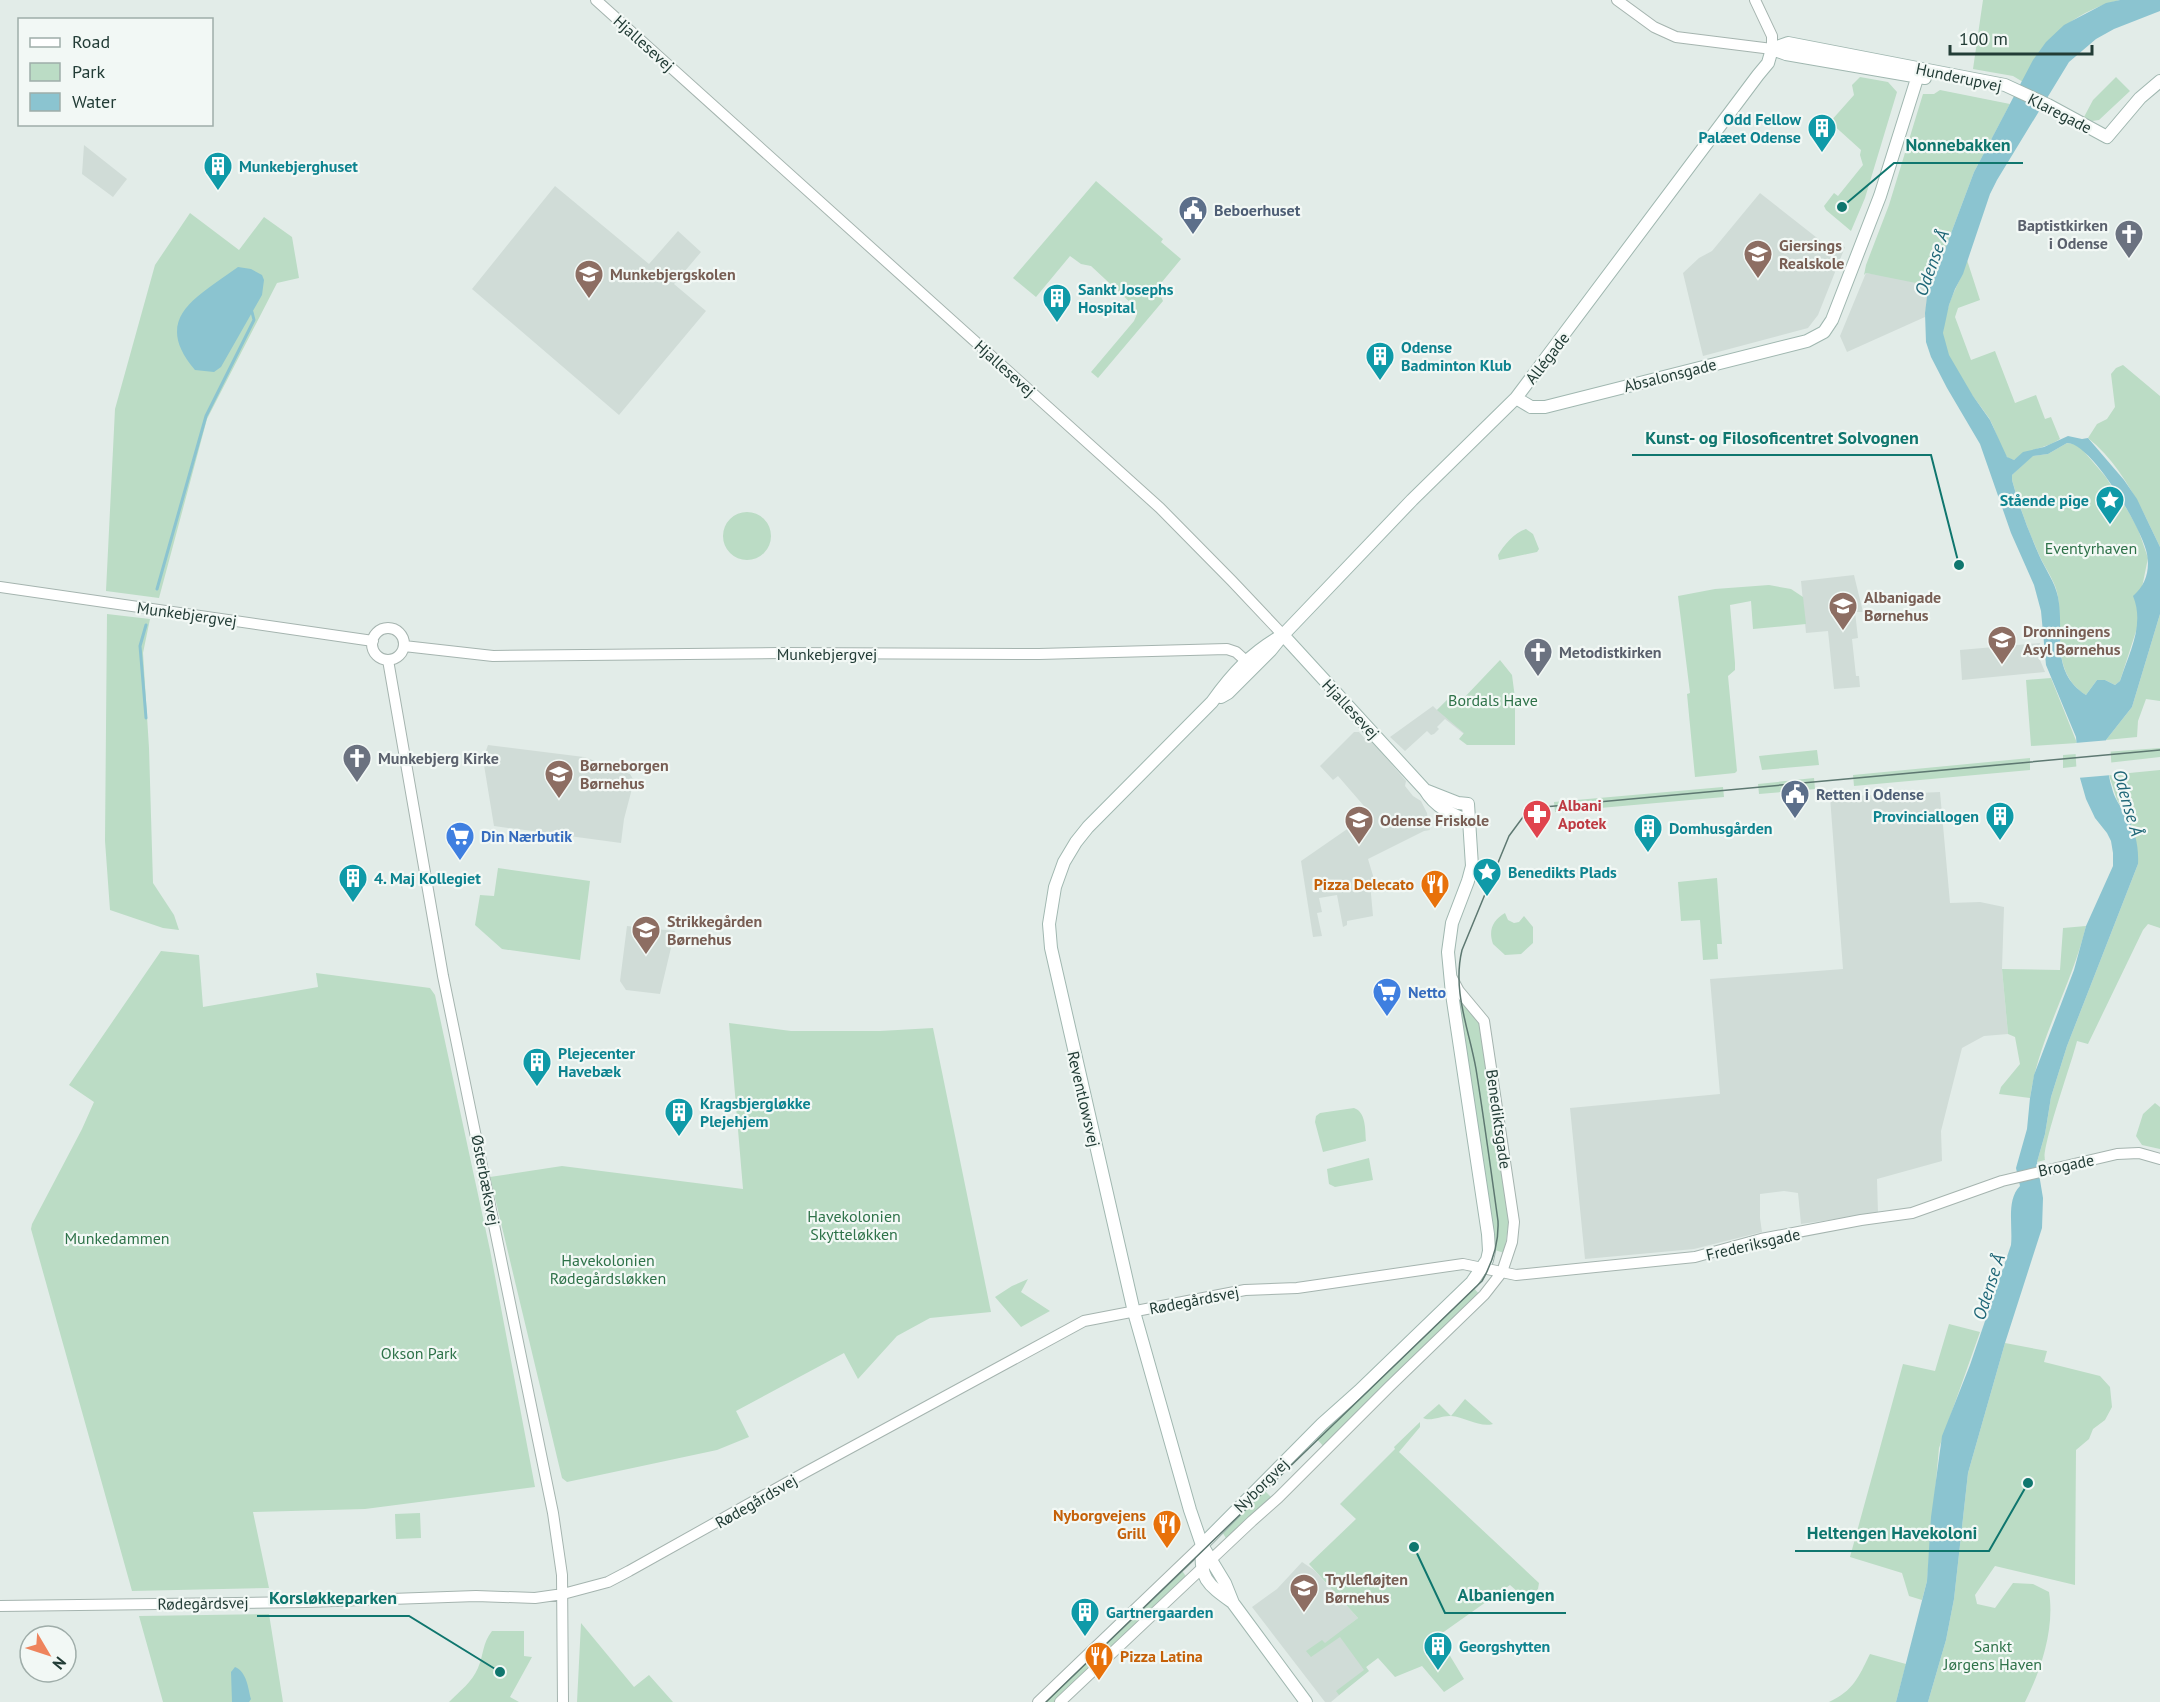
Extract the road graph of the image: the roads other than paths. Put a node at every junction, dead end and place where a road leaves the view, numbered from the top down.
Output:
1 (596, 0) edge
2 (1617, 0) edge
3 (1755, 0) edge
4 (1772, 49) junction
5 (1919, 73) junction
6 (2160, 81) edge
7 (2012, 89) joint
8 (1516, 398) junction
9 (0, 587) edge
10 (1283, 635) junction
11 (373, 641) junction
12 (404, 646) junction
13 (388, 660) junction
14 (1246, 661) junction
15 (1212, 702) junction
16 (1425, 790) junction
17 (1469, 821) junction
18 (1451, 975) junction
19 (2160, 1159) edge
20 (2016, 1177) joint
21 (1483, 1268) junction
22 (1502, 1272) junction
23 (1134, 1311) junction
24 (1202, 1545) junction
25 (1205, 1565) junction
26 (563, 1594) junction
27 (0, 1606) edge
28 (563, 1702) edge
29 (1038, 1702) edge
30 (1060, 1702) edge
31 (1306, 1702) edge

1 - 10 street, Hjallesevej
2 - 4 street, Hunderupvej
3 - 4 street
4 - 5 main road, Hunderupvej
4 - 8 main road, Allégade
5 - 7 main road, Hunderupvej
5 - 8 main road, Absalonsgade
6 - 7 main road, Klaregade
8 - 10 main road, Allégade
9 - 11 street, Munkebjergvej
10 - 14 main road, Reventlowsvej
10 - 15 main road, Reventlowsvej
10 - 16 main road, Hjallesevej
11 - 12 street
11 - 13 street
12 - 13 street
12 - 14 street, Munkebjergvej
13 - 26 street, Østerbæksvej
14 - 15 main road, Reventlowsvej
15 - 23 main road, Reventlowsvej
16 - 17 main road, Hjallesevej
16 - 17 main road, Benediktsgade
17 - 18 main road, Benediktsgade
18 - 21 main road, Benediktsgade
18 - 22 street, Benediktsgade
19 - 20 street, Brogade
20 - 22 street, Frederiksgade
21 - 22 street, Frederiksgade
21 - 23 street, Rødegårdsvej
21 - 24 main road, Nyborgvej
22 - 25 street, Nyborgvej
23 - 24 main road, Reventlowsvej
23 - 26 street, Rødegårdsvej
24 - 25 main road, Reventlowsvej
24 - 29 street, Nyborgvej
25 - 30 street, Nyborgvej
25 - 31 main road, Reventlowsvej
26 - 27 street, Rødegårdsvej
26 - 28 street, Østerbæksvej

